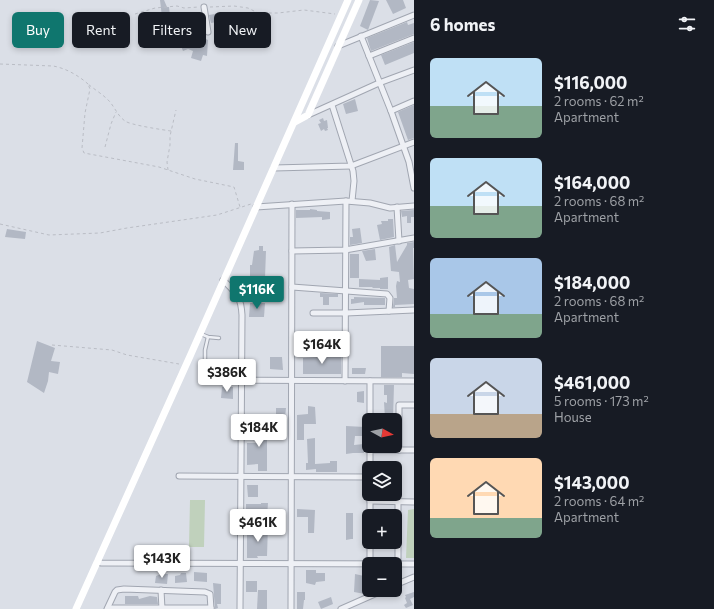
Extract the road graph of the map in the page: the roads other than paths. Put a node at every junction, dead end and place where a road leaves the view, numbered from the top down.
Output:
1 (348, 0) edge
2 (359, 0) edge
3 (204, 7) road end
4 (414, 15) edge
5 (208, 32) dead end
6 (361, 36) junction
7 (414, 38) edge
8 (338, 46) junction
9 (369, 56) junction
10 (414, 70) edge
11 (379, 83) junction
12 (414, 101) edge
13 (302, 103) junction
14 (332, 104) junction
15 (311, 107) junction
16 (391, 111) junction
17 (308, 115) junction
18 (295, 122) junction
19 (414, 142) edge
20 (403, 146) junction
21 (352, 166) junction
22 (274, 168) junction
23 (413, 171) edge
24 (414, 188) edge
25 (346, 201) junction
26 (352, 201) junction
27 (292, 204) junction
28 (256, 205) junction
29 (414, 206) edge
30 (396, 207) junction
31 (414, 238) edge
32 (399, 241) junction
33 (345, 250) junction
34 (292, 251) junction
35 (223, 280) junction
36 (292, 287) junction
37 (346, 291) junction
38 (414, 310) edge
39 (389, 311) junction
40 (313, 313) dead end
41 (346, 313) junction
42 (200, 334) junction
43 (208, 337) junction
44 (219, 338) dead end
45 (205, 371) dead end
46 (202, 380) dead end
47 (242, 380) junction
48 (291, 380) junction
49 (345, 381) junction
50 (370, 381) junction
51 (414, 381) edge
52 (414, 405) edge
53 (370, 413) edge
54 (399, 413) edge
55 (402, 450) edge
56 (414, 450) edge
57 (179, 476) dead end
58 (241, 476) junction
59 (291, 476) junction
60 (362, 477) edge
61 (370, 501) joint
62 (398, 502) junction
63 (414, 502) edge
64 (370, 509) edge
65 (398, 557) edge
66 (98, 561) junction
67 (240, 563) junction
68 (290, 564) junction
69 (362, 564) edge
70 (402, 564) edge
71 (414, 564) edge
72 (414, 577) edge
73 (402, 582) edge
74 (161, 590) junction
75 (368, 597) edge
76 (107, 608) edge
77 (162, 608) edge
78 (76, 609) edge
79 (211, 609) edge
80 (240, 609) edge
81 (290, 609) edge
82 (341, 609) edge

1 - 13 street
2 - 8 street
3 - 5 street
4 - 6 street
6 - 8 street
6 - 9 street
7 - 9 street
8 - 15 street
9 - 11 street
10 - 11 street
11 - 14 street
11 - 16 street
12 - 16 street
13 - 15 street
13 - 18 street
14 - 17 street
14 - 21 street
15 - 17 street
16 - 20 street
17 - 18 street
18 - 22 street
19 - 20 street
20 - 21 street
20 - 23 street
21 - 22 street
21 - 26 street
22 - 28 street
23 - 24 street
25 - 26 street
25 - 27 street
25 - 33 street
26 - 30 street
27 - 28 street
27 - 34 street
28 - 35 street
29 - 30 street
30 - 32 street
31 - 32 street
32 - 33 street
33 - 34 street
33 - 37 street
34 - 36 street
35 - 42 street
35 - 47 street
36 - 37 street
36 - 48 street
37 - 39 street
37 - 41 street
38 - 39 street
39 - 41 street
40 - 41 street
41 - 49 street
42 - 43 lane
42 - 66 street
43 - 44 lane
43 - 45 lane
46 - 47 street
47 - 48 street
47 - 58 street
48 - 49 street
48 - 59 street
49 - 50 street
50 - 51 street
50 - 53 street
52 - 54 street
55 - 56 street
57 - 58 street
58 - 59 street
58 - 67 street
59 - 60 street
59 - 68 street
61 - 62 street
61 - 64 street
62 - 63 street
62 - 65 street
66 - 67 street
66 - 78 street
67 - 68 street
67 - 80 street
68 - 69 street
68 - 81 street
70 - 71 street
72 - 73 street
74 - 76 street
74 - 77 street
74 - 79 street
75 - 82 street
76 - 77 street
77 - 79 street

